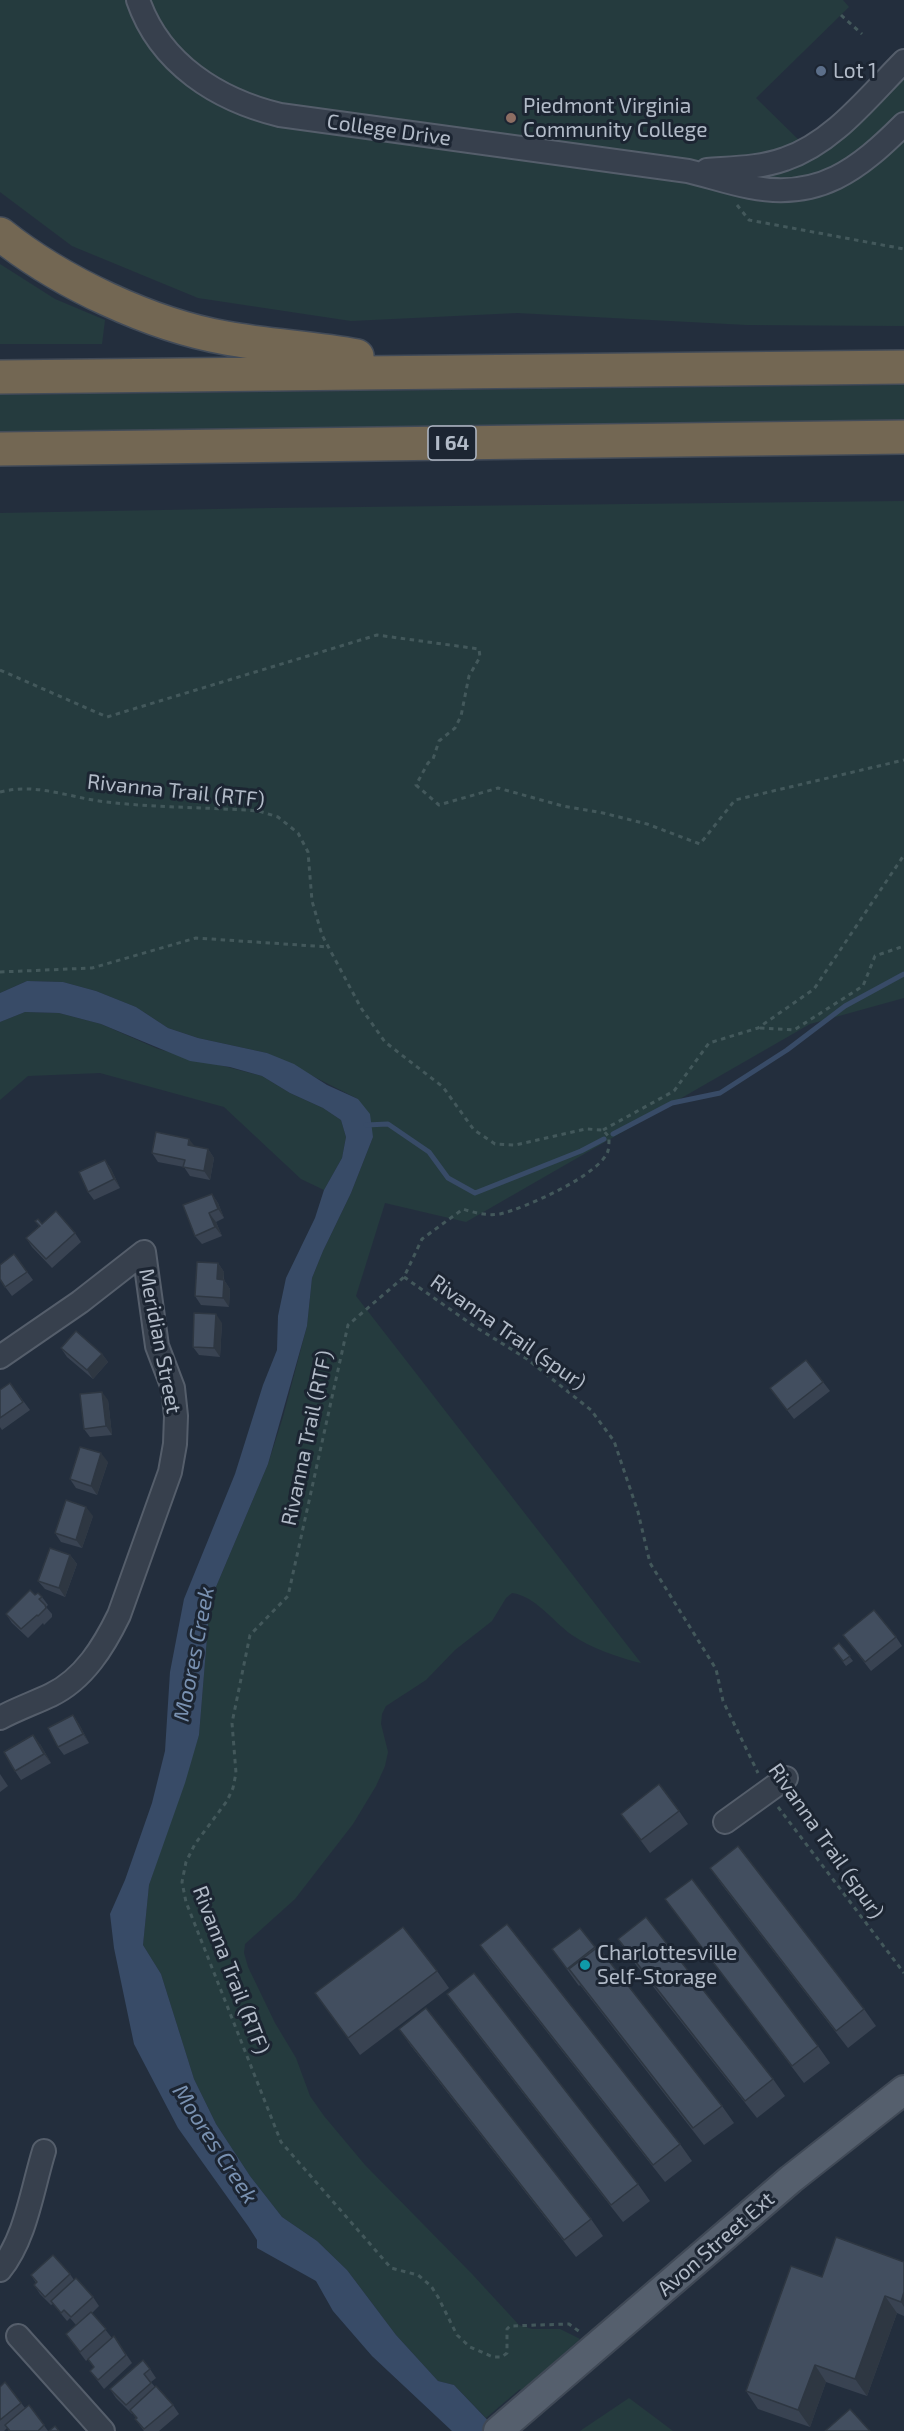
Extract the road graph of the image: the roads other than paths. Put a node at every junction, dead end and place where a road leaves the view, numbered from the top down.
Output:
1 (138, 0) edge
2 (904, 61) edge
3 (904, 124) edge
4 (688, 171) junction
5 (0, 234) edge
6 (904, 367) edge
7 (444, 372) junction
8 (0, 377) edge
9 (904, 437) edge
10 (10, 449) edge
11 (0, 1357) edge
12 (0, 1718) edge
13 (777, 1784) road end
14 (725, 1822) dead end
15 (904, 2090) edge
16 (44, 2151) dead end
17 (0, 2270) edge
18 (18, 2336) dead end
19 (103, 2431) edge
20 (498, 2431) edge

1 - 4 street, College Drive
2 - 4 street, College Drive
3 - 4 street, College Drive
5 - 7 highway
6 - 7 highway
7 - 8 highway
9 - 10 highway, I 64
11 - 12 street, Meridian Street
13 - 14 street
15 - 20 main road, Avon Street Ext
16 - 17 street
18 - 19 street

